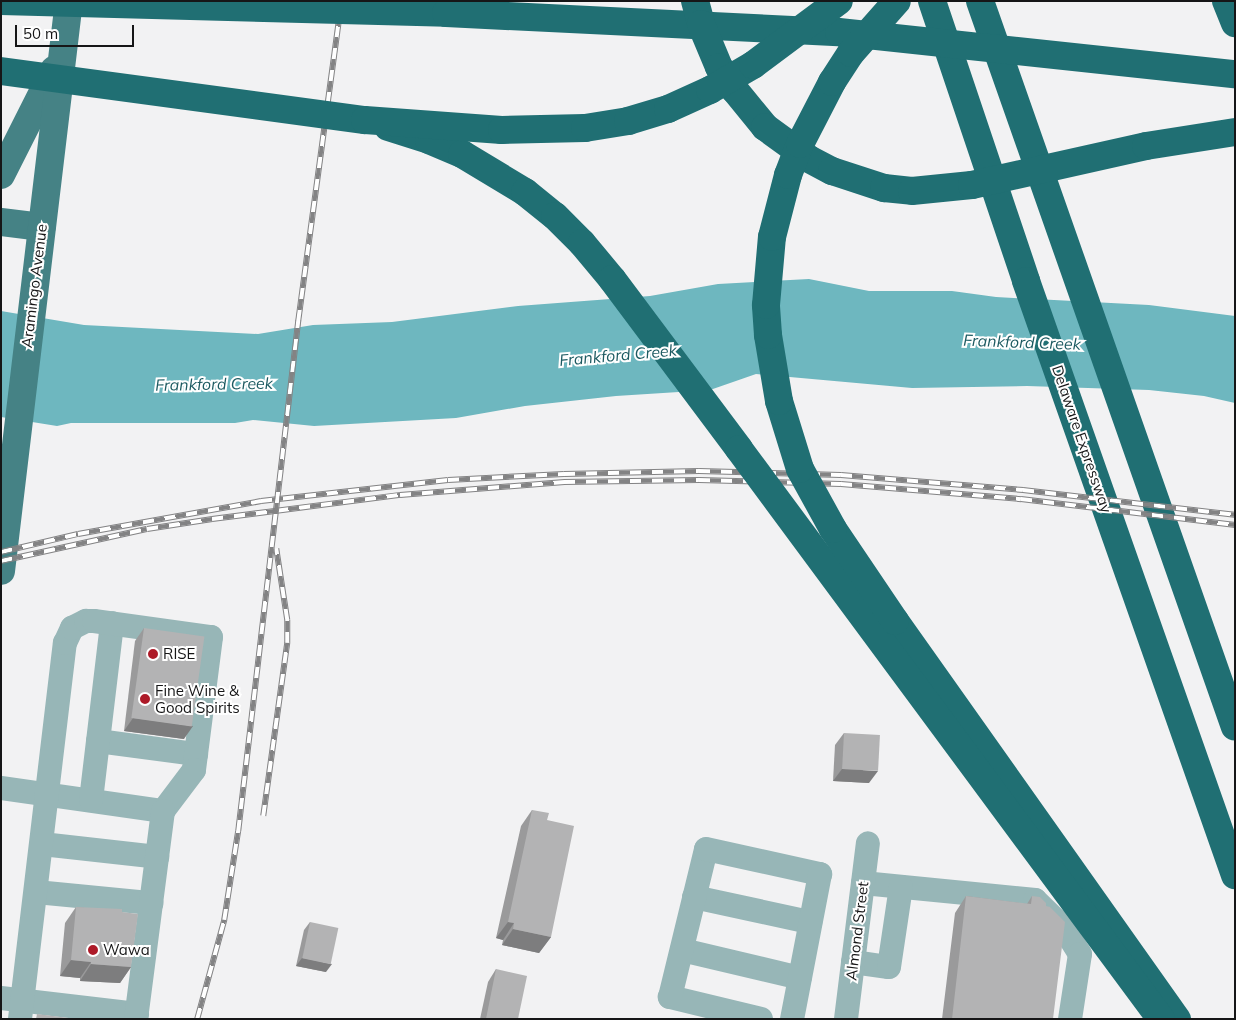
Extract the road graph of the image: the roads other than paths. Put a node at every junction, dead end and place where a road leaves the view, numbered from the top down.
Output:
1 (69, 1) edge
2 (492, 1) edge
3 (695, 1) edge
4 (839, 1) edge
5 (897, 1) edge
6 (914, 1) edge
7 (932, 1) edge
8 (980, 1) edge
9 (1226, 1) edge
10 (1, 2) edge
11 (101, 2) edge
12 (446, 13) junction
13 (1235, 23) edge
14 (64, 51) junction
15 (1, 71) edge
16 (1235, 74) edge
17 (365, 120) junction
18 (1235, 132) edge
19 (1, 175) edge
20 (1, 222) edge
21 (42, 227) junction
22 (1026, 281) junction
23 (1, 571) edge
24 (112, 623) junction
25 (1235, 726) edge
26 (98, 741) junction
27 (196, 754) junction
28 (1, 788) edge
29 (48, 794) junction
30 (91, 800) junction
31 (163, 811) junction
32 (868, 843) dead end
33 (42, 844) junction
34 (157, 857) junction
35 (1235, 875) edge
36 (863, 883) junction
37 (901, 887) junction
38 (36, 892) junction
39 (694, 897) junction
40 (151, 903) junction
41 (810, 922) junction
42 (682, 950) junction
43 (853, 962) junction
44 (800, 978) junction
45 (15, 1005) edge
46 (137, 1016) edge
47 (761, 1019) edge
48 (792, 1019) edge
49 (846, 1019) edge
50 (1070, 1019) edge
51 (1161, 1019) edge
52 (1177, 1019) edge

1 - 14 main road, Aramingo Avenue
2 - 12 highway, bridge
3 - 18 highway, bridge
4 - 17 highway, bridge
5 - 52 highway, bridge
6 - 22 highway
7 - 22 highway, Delaware Expressway
8 - 25 highway
9 - 13 highway
10 - 11 highway, bridge
11 - 12 highway, bridge
12 - 16 highway, bridge
14 - 19 main road
14 - 21 main road, Aramingo Avenue
15 - 17 highway, bridge
17 - 51 highway, bridge
20 - 21 main road
21 - 23 main road, Aramingo Avenue
22 - 35 highway, Delaware Expressway
24 - 26 street
24 - 27 street
24 - 29 street
26 - 27 street
26 - 30 street
27 - 31 street
28 - 29 street
29 - 30 street
29 - 33 street
30 - 31 street
31 - 34 street
32 - 36 street, Almond Street
33 - 34 street
33 - 38 street
34 - 40 street
36 - 37 street
36 - 43 street, Almond Street
37 - 43 street
37 - 50 street
38 - 40 street
38 - 45 street
39 - 41 street
39 - 41 street
39 - 42 street
40 - 46 street
41 - 44 street
42 - 44 street
42 - 47 street
43 - 49 street, Almond Street
44 - 48 street
45 - 46 street

